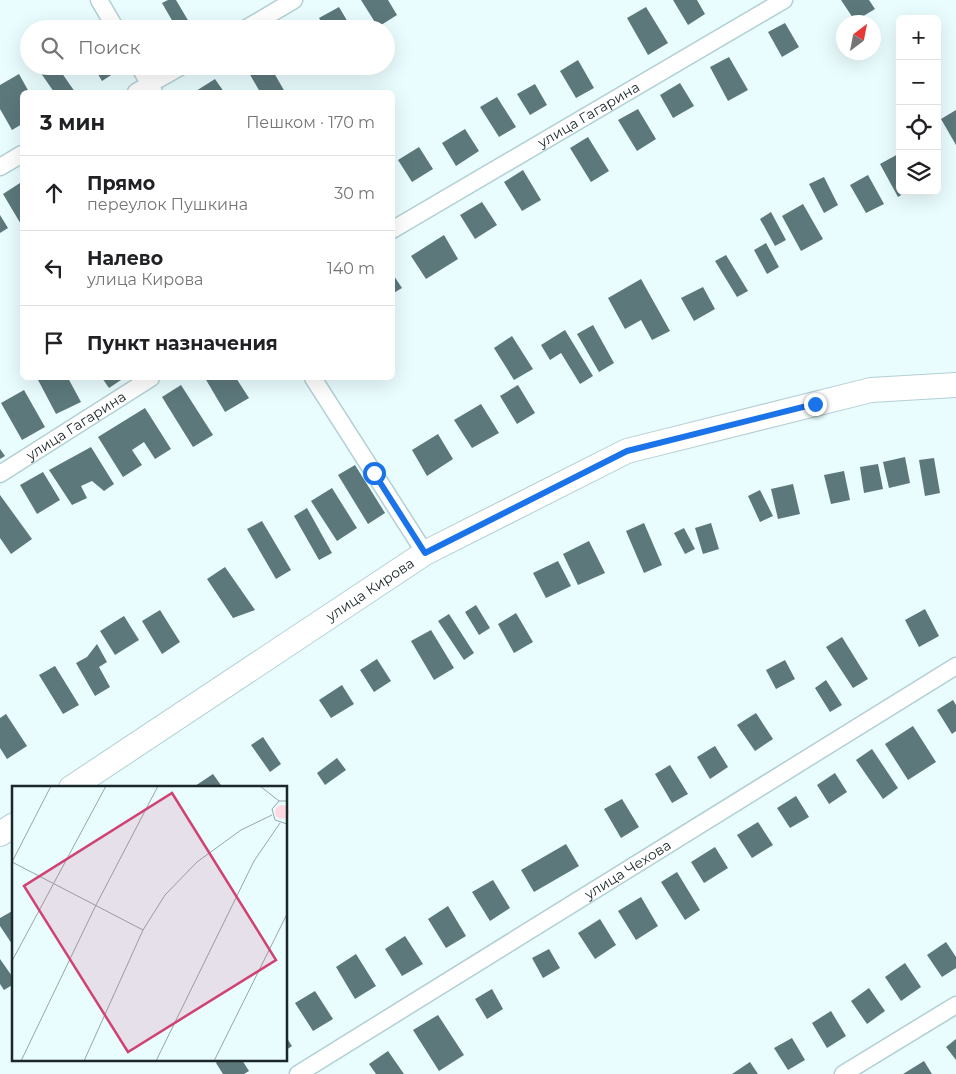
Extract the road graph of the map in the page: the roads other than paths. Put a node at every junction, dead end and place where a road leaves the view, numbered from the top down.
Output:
1 (99, 0) edge
2 (294, 0) edge
3 (784, 0) edge
4 (111, 20) edge
5 (260, 20) edge
6 (141, 75) edge
7 (169, 75) edge
8 (147, 90) edge
9 (20, 155) edge
10 (0, 167) edge
11 (395, 228) edge
12 (148, 380) edge
13 (314, 380) edge
14 (956, 385) edge
15 (0, 474) edge
16 (425, 553) junction
17 (956, 666) edge
18 (73, 786) edge
19 (12, 826) edge
20 (0, 834) edge
21 (956, 1005) edge
22 (298, 1074) edge
23 (843, 1074) edge

1 - 4 street
2 - 5 street
3 - 11 street, улица Гагарина
6 - 8 street
7 - 8 street
9 - 10 street
12 - 15 street, улица Гагарина
13 - 16 street
14 - 16 main road, улица Кирова
16 - 18 main road, улица Кирова
17 - 22 street, улица Чехова
19 - 20 main road
21 - 23 street

